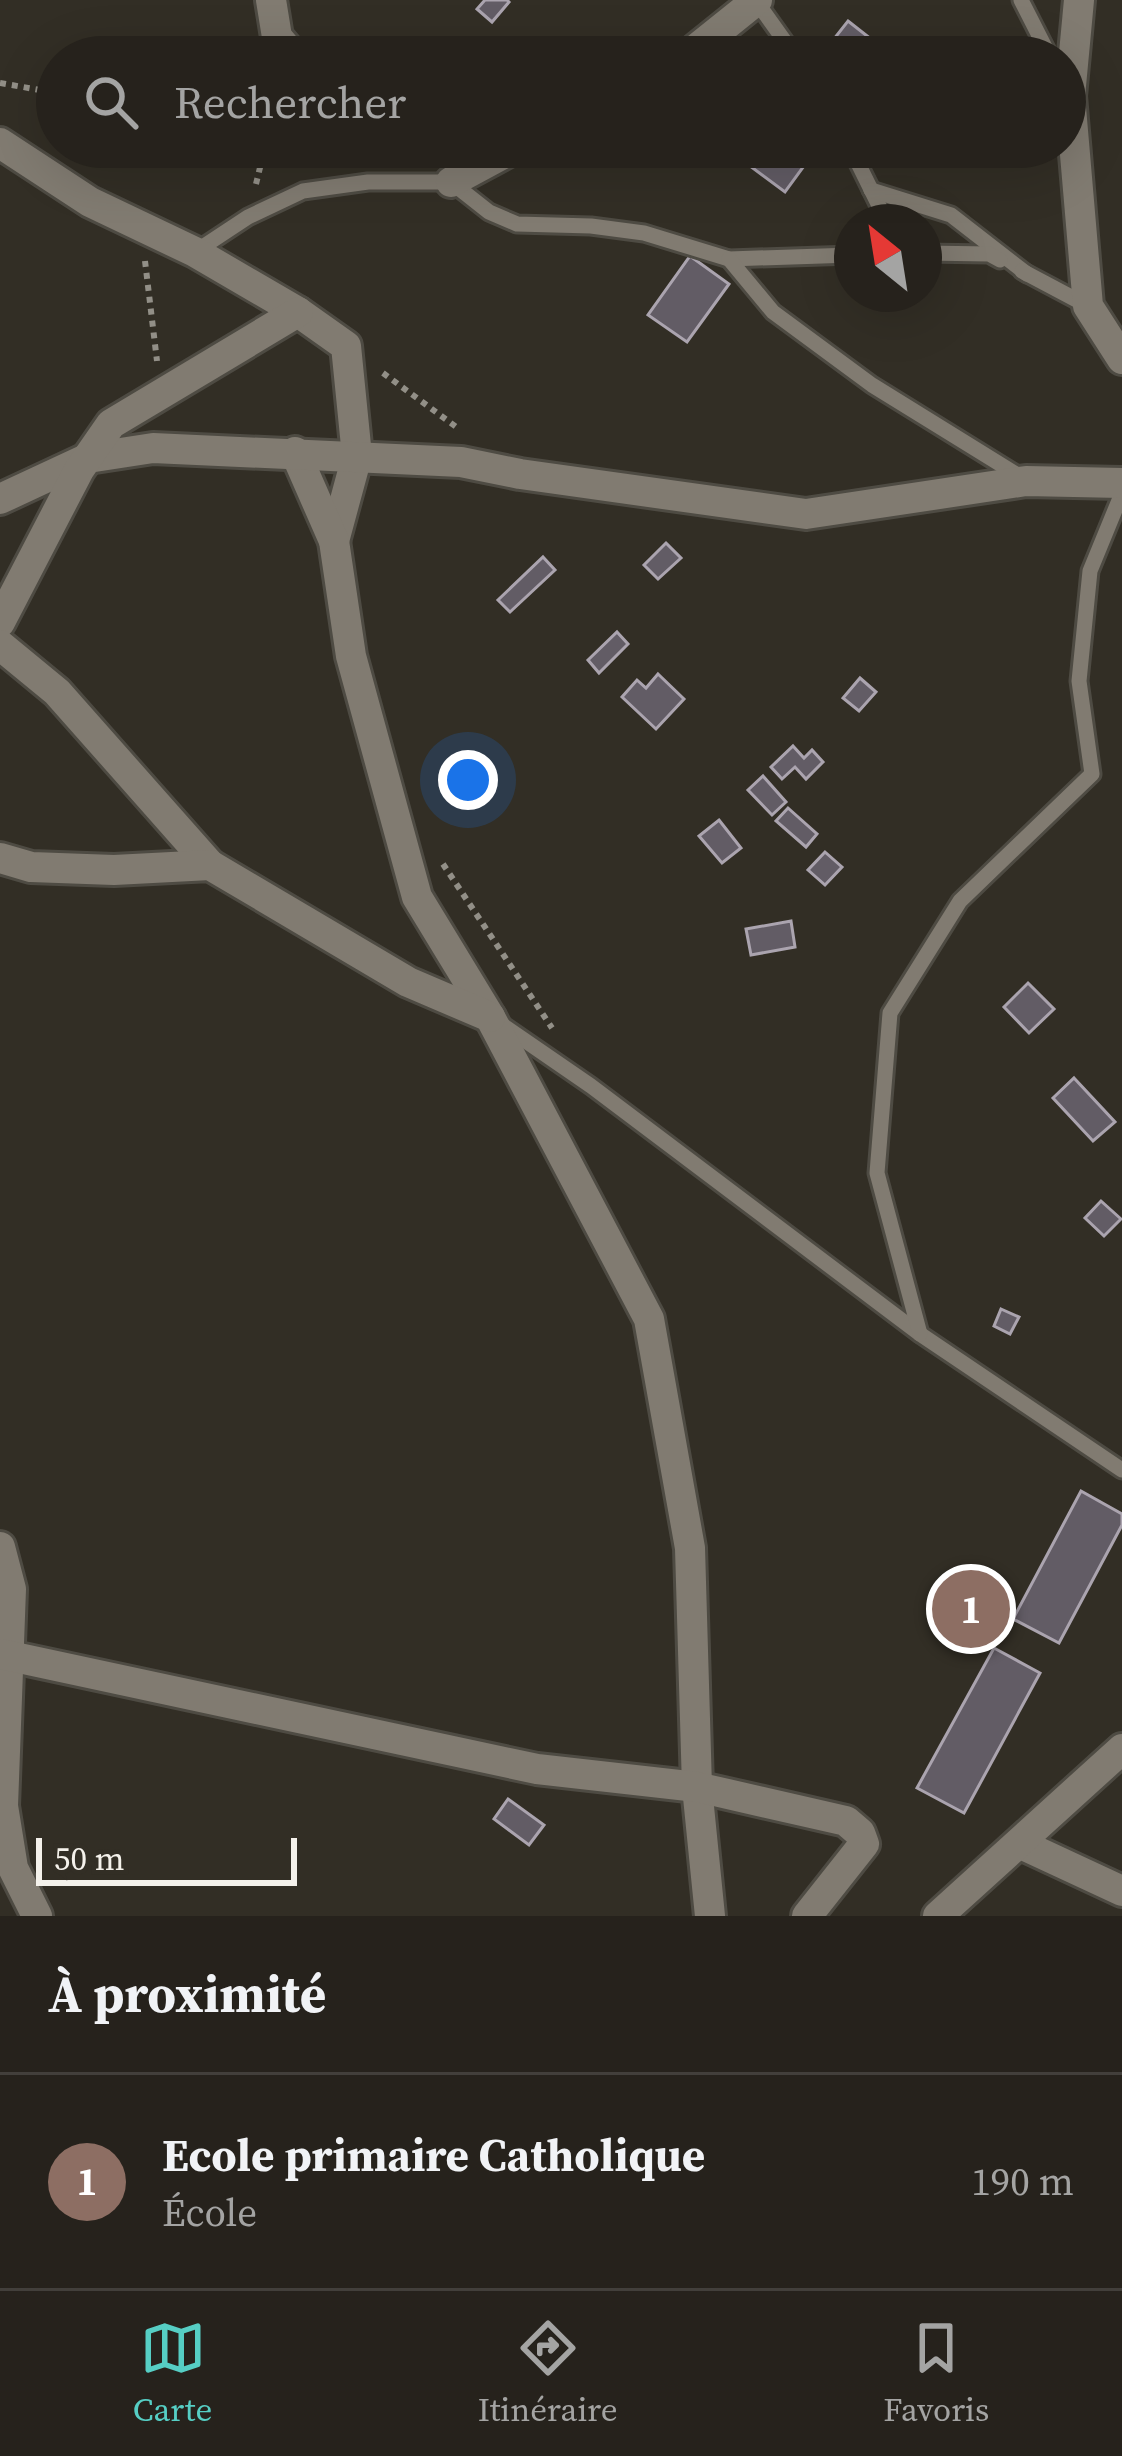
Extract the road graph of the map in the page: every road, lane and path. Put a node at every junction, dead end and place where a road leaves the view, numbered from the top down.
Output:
1 (271, 0) edge
2 (756, 0) edge
3 (1021, 0) edge
4 (1079, 0) edge
5 (277, 36) edge
6 (712, 36) edge
7 (781, 36) edge
8 (1039, 36) edge
9 (1074, 36) edge
10 (0, 83) edge
11 (36, 89) edge
12 (0, 143) edge
13 (36, 167) edge
14 (38, 168) edge
15 (477, 168) edge
16 (861, 168) edge
17 (1074, 168) edge
18 (451, 182) junction
19 (872, 190) junction
20 (878, 204) edge
21 (141, 226) junction
22 (195, 252) junction
23 (942, 254) edge
24 (834, 256) edge
25 (729, 259) junction
26 (1028, 274) junction
27 (1088, 306) junction
28 (298, 312) junction
29 (346, 346) junction
30 (1122, 359) edge
31 (151, 400) junction
32 (462, 432) dead end
33 (295, 452) junction
34 (357, 455) junction
35 (88, 458) junction
36 (1026, 481) junction
37 (1122, 483) edge
38 (1122, 493) edge
39 (0, 499) edge
40 (334, 541) junction
41 (0, 622) edge
42 (0, 645) edge
43 (437, 854) dead end
44 (0, 858) edge
45 (210, 865) junction
46 (490, 1017) junction
47 (553, 1028) dead end
48 (920, 1334) junction
49 (1122, 1470) edge
50 (0, 1546) edge
51 (5, 1655) edge
52 (1122, 1749) edge
53 (697, 1787) junction
54 (1021, 1844) junction
55 (1122, 1891) edge
56 (37, 1916) edge
57 (710, 1916) edge
58 (807, 1916) edge
59 (938, 1916) edge

1 - 5 street
2 - 6 street
2 - 7 lane
3 - 8 lane
4 - 9 street
10 - 11 path
12 - 13 street
14 - 21 street
15 - 18 street
16 - 19 lane
17 - 27 street
18 - 22 lane
18 - 25 lane
19 - 20 lane
19 - 26 lane
21 - 22 street
21 - 31 path
22 - 28 street
23 - 26 lane
24 - 25 lane
25 - 36 lane
26 - 27 lane
27 - 30 street
28 - 29 street
28 - 31 street
29 - 32 path
29 - 34 street
31 - 35 street
33 - 34 street
33 - 35 street
33 - 40 street
34 - 36 street
34 - 40 street
35 - 39 street
35 - 41 street
36 - 37 street
38 - 48 lane
40 - 46 street
42 - 45 street
43 - 47 path
44 - 45 street
45 - 46 street
46 - 48 lane
46 - 53 street
48 - 49 lane
50 - 51 street
51 - 53 street
51 - 56 street
52 - 54 street
53 - 57 street
53 - 58 street
54 - 55 street
54 - 59 street

